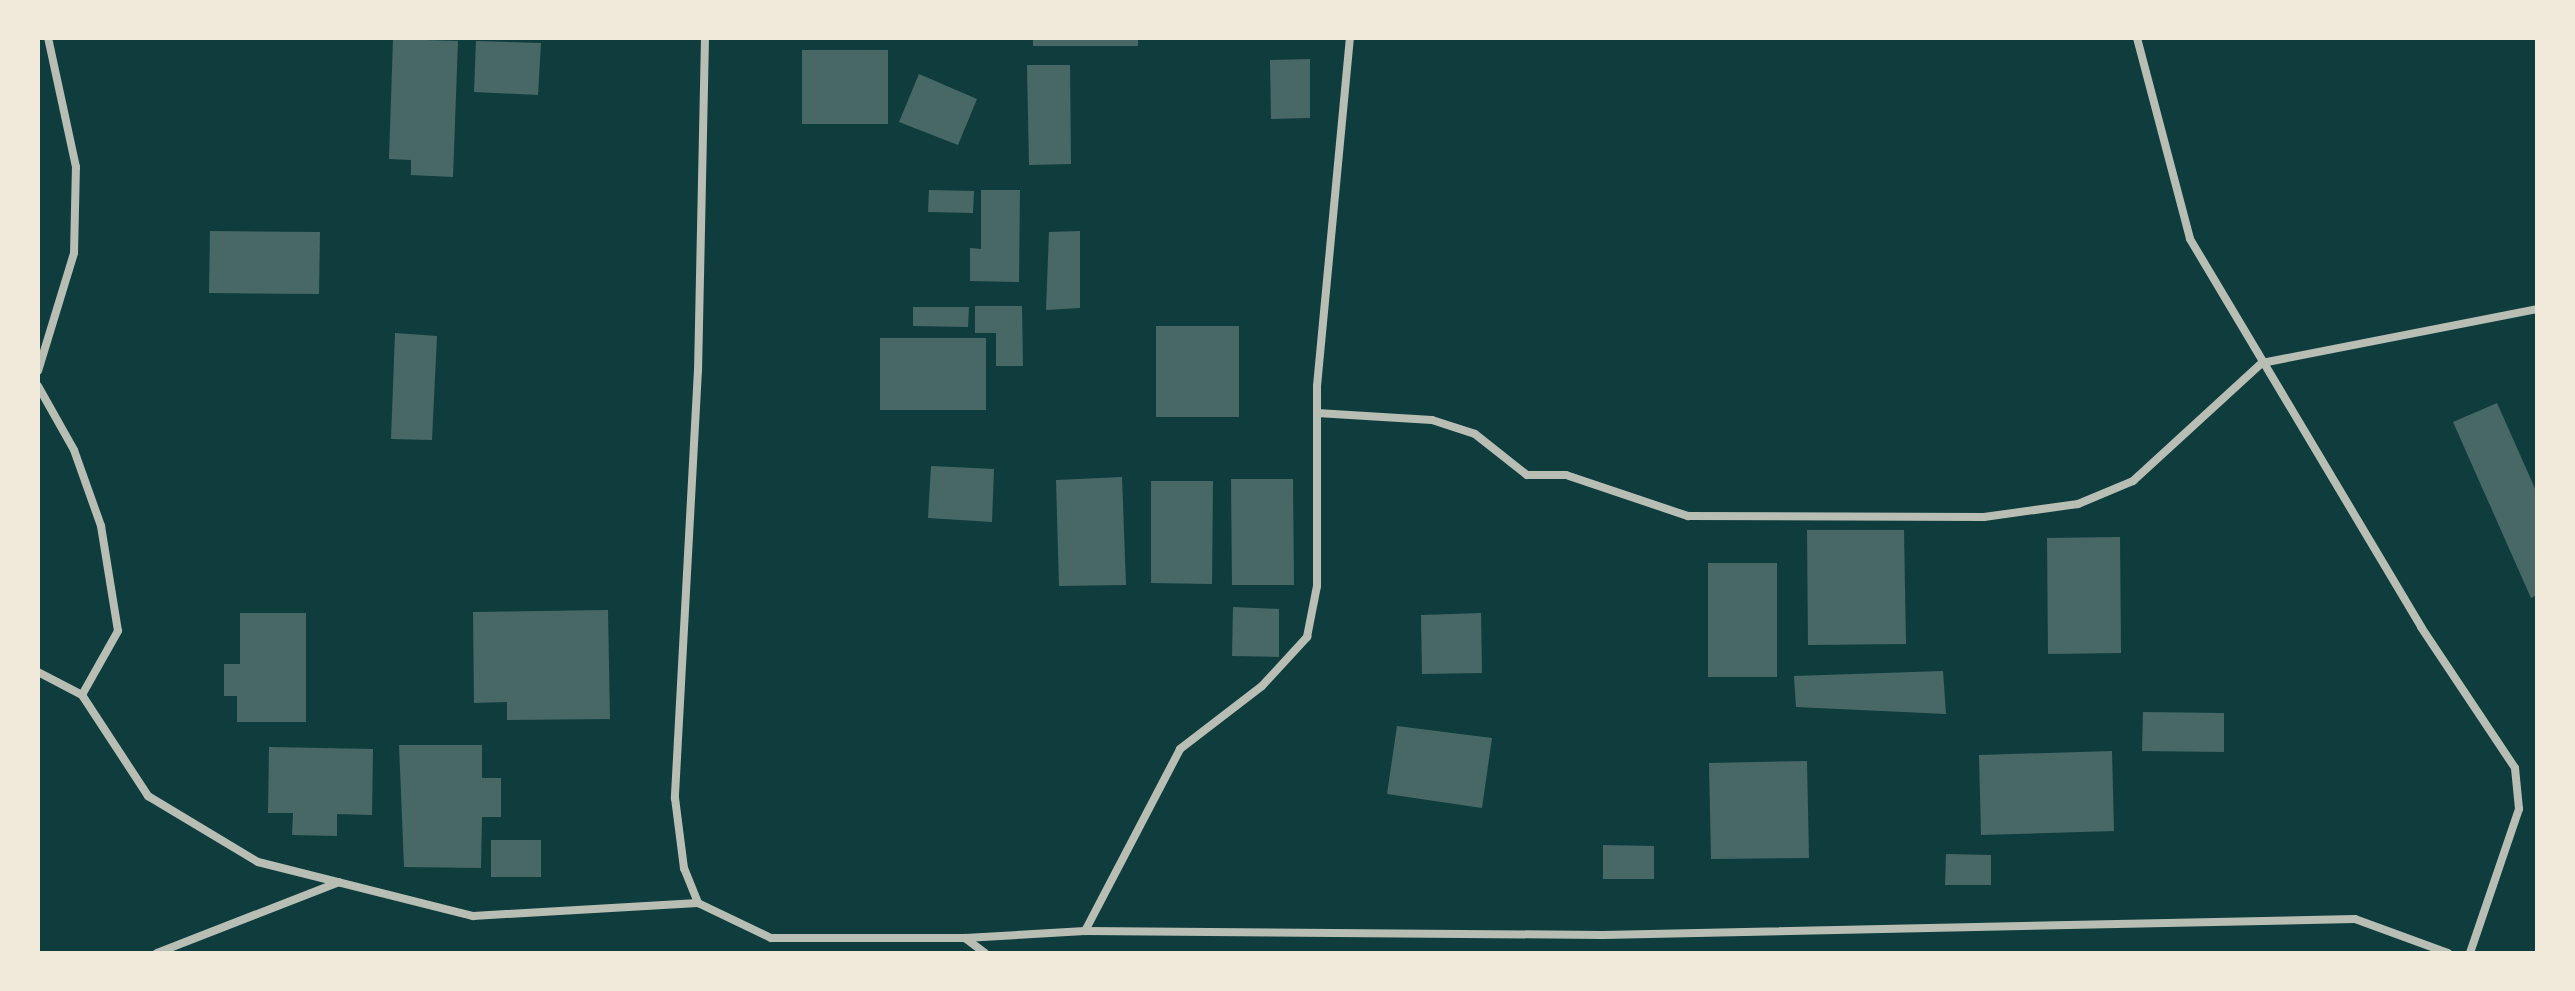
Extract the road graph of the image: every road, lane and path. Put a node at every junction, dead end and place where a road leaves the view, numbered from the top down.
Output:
1 (48, 38) edge
2 (705, 38) edge
3 (1350, 38) edge
4 (2137, 38) edge
5 (2537, 309) edge
6 (2262, 363) junction
7 (38, 371) edge
8 (38, 386) edge
9 (1317, 413) junction
10 (38, 672) edge
11 (82, 695) junction
12 (340, 882) junction
13 (698, 903) junction
14 (1085, 931) junction
15 (965, 938) junction
16 (157, 953) edge
17 (985, 953) edge
18 (2448, 953) edge
19 (2470, 953) edge

1 - 7 street
2 - 13 street
3 - 9 street
4 - 6 street
5 - 6 street
6 - 9 street
6 - 19 street
8 - 11 street
9 - 14 street
10 - 11 street
11 - 12 street
12 - 13 street
12 - 16 street
13 - 15 street
14 - 15 street
14 - 18 street
15 - 17 street

